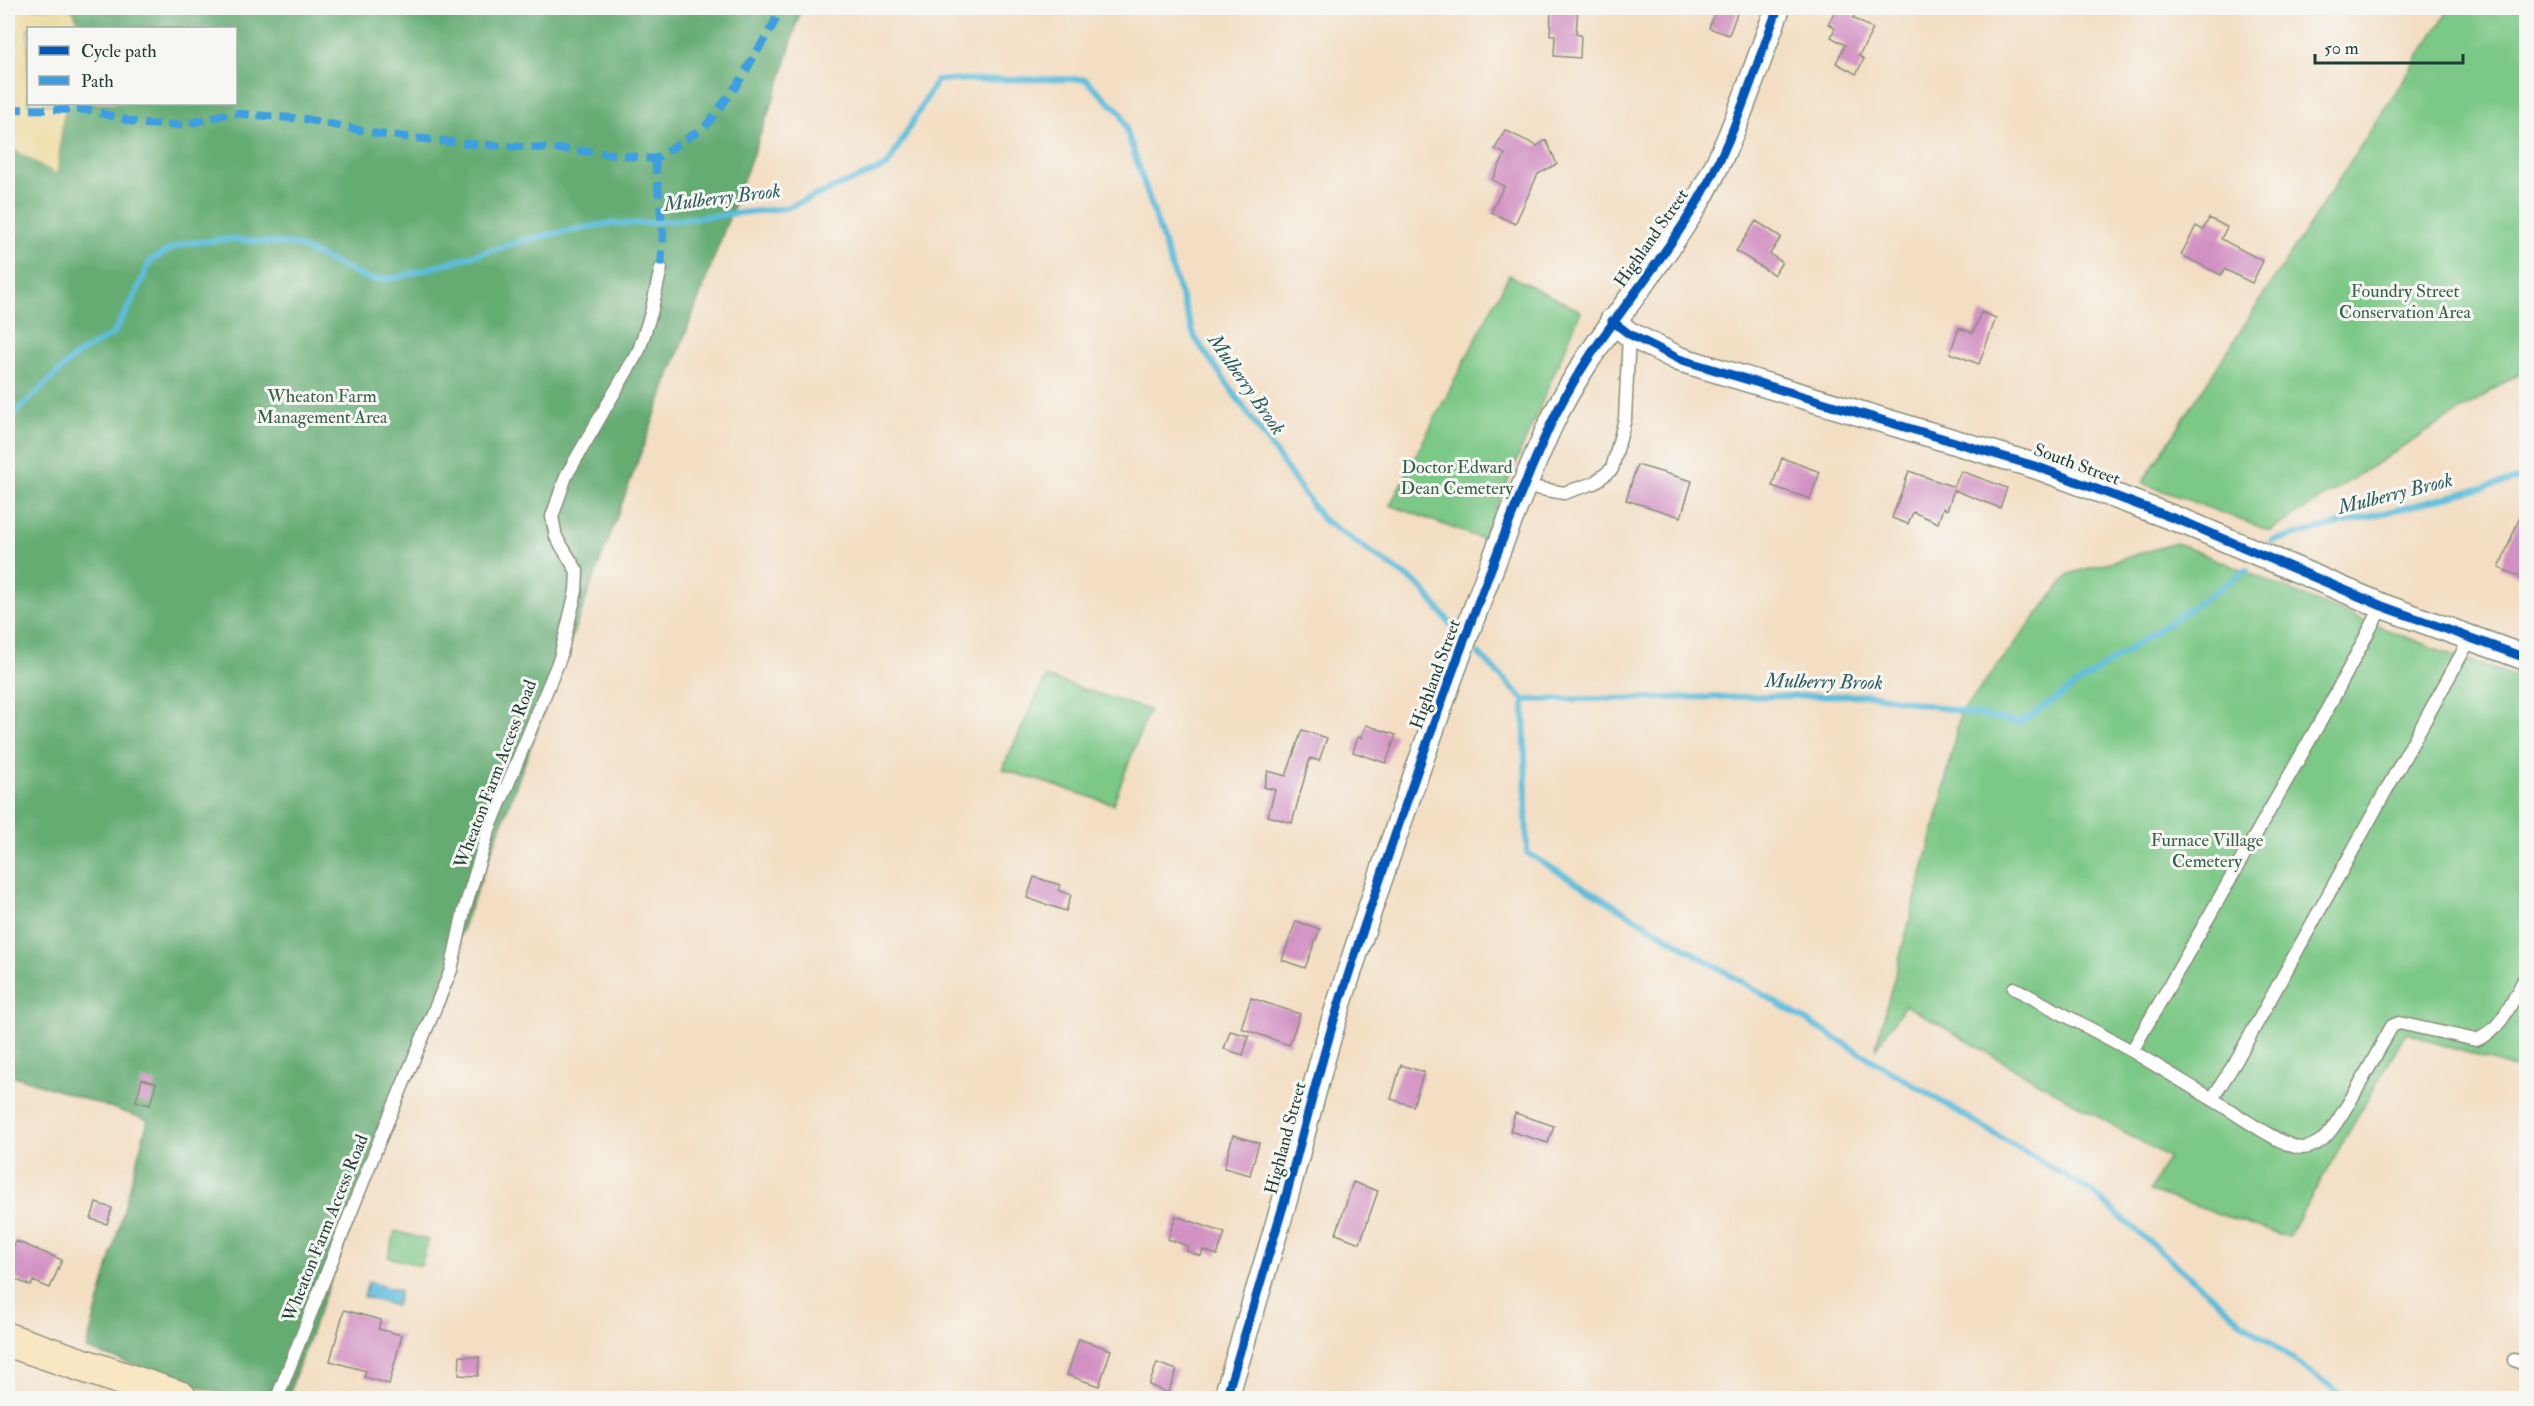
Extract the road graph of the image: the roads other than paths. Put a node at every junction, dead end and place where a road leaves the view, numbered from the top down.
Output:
1 (1778, 8) edge
2 (661, 268) dead end
3 (1620, 328) junction
4 (1525, 486) junction
5 (2382, 606) junction
6 (2470, 639) junction
7 (2526, 658) edge
8 (2526, 976) edge
9 (2014, 988) dead end
10 (2132, 1051) junction
11 (2212, 1099) junction
12 (8, 1340) edge
13 (2514, 1360) dead end
14 (2526, 1365) edge
15 (180, 1398) edge
16 (277, 1398) edge
17 (1226, 1398) edge

1 - 3 street, Highland Street
2 - 16 lane, Wheaton Farm Access Road
3 - 4 street, Highland Street
3 - 4 lane
3 - 5 street, South Street
4 - 17 street, Highland Street
5 - 6 street, South Street
5 - 10 lane
6 - 7 street, South Street
6 - 11 lane
8 - 11 lane
9 - 10 lane
10 - 11 lane
12 - 15 main road
13 - 14 lane

